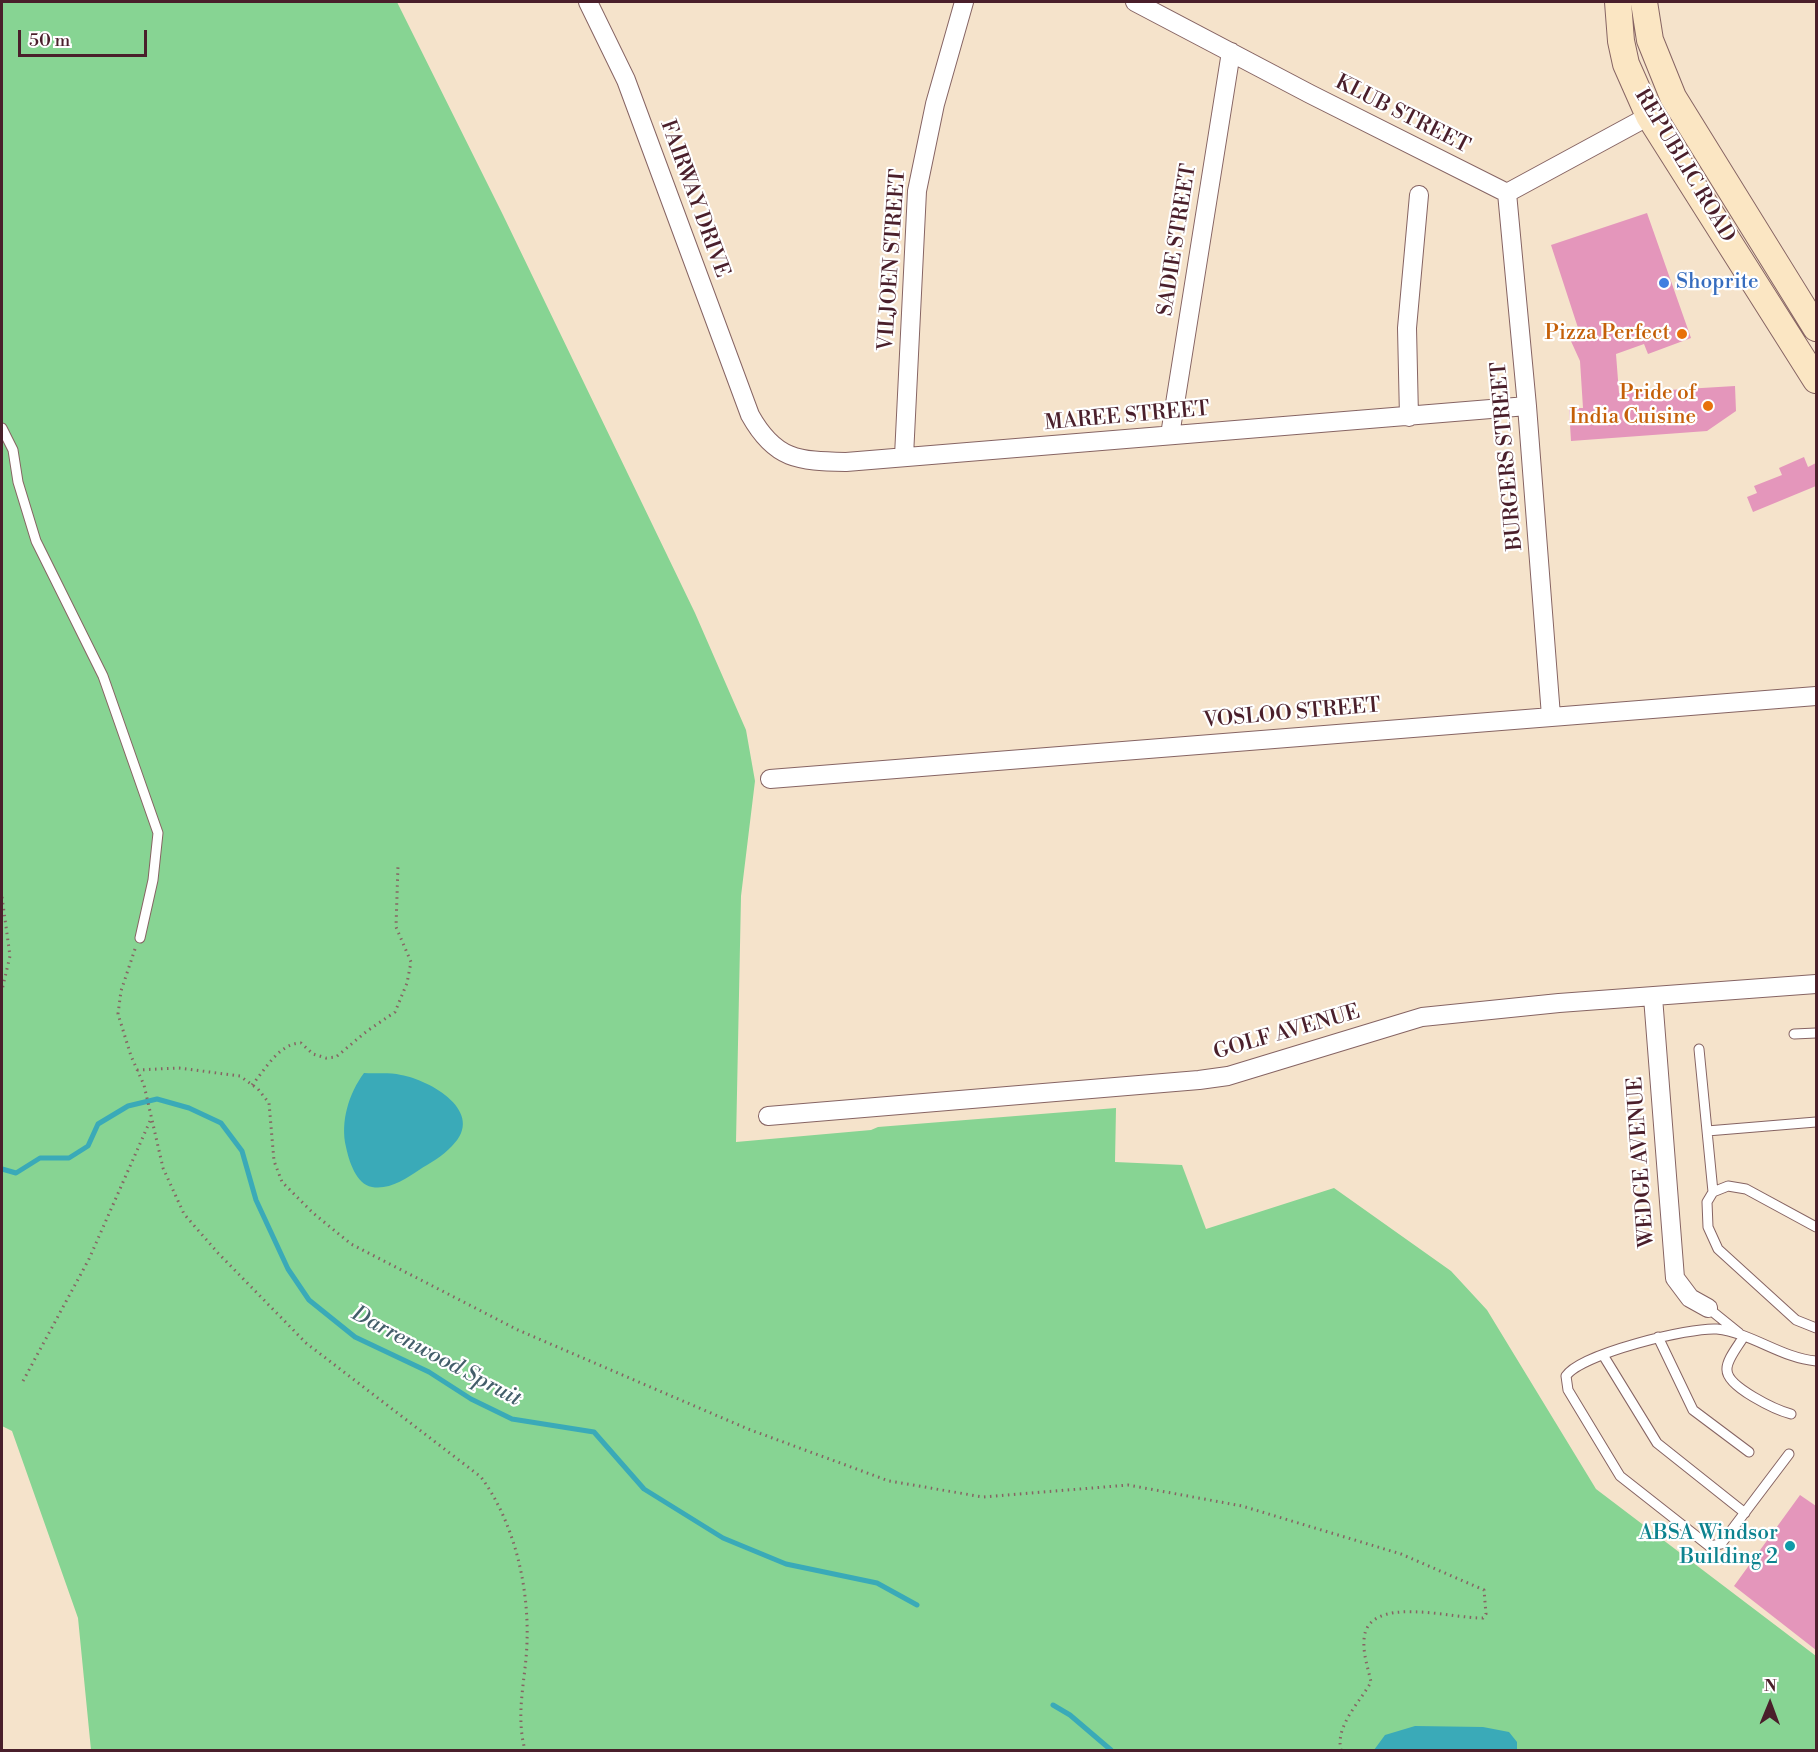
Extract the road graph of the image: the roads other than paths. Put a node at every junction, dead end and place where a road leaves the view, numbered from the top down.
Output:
1 (588, 2) edge
2 (963, 2) edge
3 (1135, 2) edge
4 (1618, 2) edge
5 (1644, 2) edge
6 (1231, 52) junction
7 (1649, 116) junction
8 (1507, 193) junction
9 (1419, 195) dead end
10 (1816, 328) edge
11 (1814, 369) edge
12 (1527, 406) junction
13 (750, 415) joint
14 (1409, 417) junction
15 (2, 428) edge
16 (1170, 435) junction
17 (904, 456) junction
18 (1816, 696) edge
19 (1551, 716) junction
20 (770, 779) dead end
21 (140, 938) road end
22 (1816, 984) edge
23 (1653, 997) junction
24 (1816, 1033) edge
25 (1794, 1034) dead end
26 (1699, 1049) dead end
27 (768, 1116) dead end
28 (1816, 1122) edge
29 (1707, 1131) junction
30 (1713, 1192) junction
31 (1816, 1227) edge
32 (1708, 1308) joint
33 (1816, 1328) edge
34 (1744, 1336) junction
35 (1658, 1337) junction
36 (1603, 1355) junction
37 (1816, 1361) edge
38 (1791, 1414) dead end
39 (1749, 1452) dead end
40 (1789, 1454) dead end
41 (1745, 1513) junction

1 - 13 street, FAIRWAY DRIVE
2 - 17 street, VILJOEN STREET
3 - 6 street, KLUB STREET
4 - 7 main road, REPUBLIC ROAD
5 - 10 main road, REPUBLIC ROAD
6 - 8 street, KLUB STREET
6 - 16 street, SADIE STREET
7 - 8 street
7 - 11 main road, REPUBLIC ROAD
8 - 12 street, BURGERS STREET
9 - 14 street
12 - 14 street, MAREE STREET
12 - 19 street, BURGERS STREET
13 - 17 street, MAREE STREET
14 - 16 street, MAREE STREET
15 - 21 lane
16 - 17 street, MAREE STREET
18 - 19 street, VOSLOO STREET
19 - 20 street, VOSLOO STREET
22 - 23 street, GOLF AVENUE
23 - 27 street, GOLF AVENUE
23 - 32 street, WEDGE AVENUE
24 - 25 lane
26 - 29 lane
28 - 29 lane
29 - 30 lane
30 - 31 lane
30 - 33 lane
32 - 34 lane
34 - 35 lane
34 - 37 lane
34 - 38 lane
35 - 36 lane
35 - 39 lane
36 - 41 lane
36 - 41 lane
40 - 41 lane

